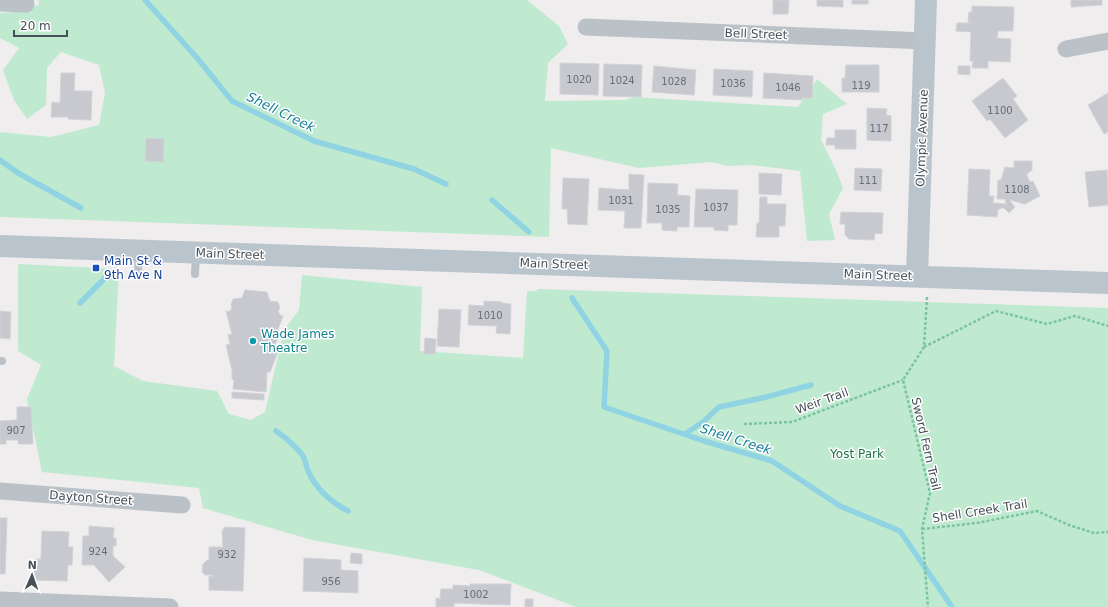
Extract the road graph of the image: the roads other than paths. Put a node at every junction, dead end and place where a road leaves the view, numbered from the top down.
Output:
1 (926, 0) edge
2 (0, 3) edge
3 (26, 4) dead end
4 (586, 27) dead end
5 (925, 40) junction
6 (1108, 41) edge
7 (1066, 49) dead end
8 (0, 246) edge
9 (196, 253) junction
10 (195, 274) dead end
11 (1108, 283) edge
12 (922, 285) junction
13 (0, 491) edge
14 (182, 504) dead end
15 (0, 600) edge
16 (170, 607) edge

1 - 5 main road, Olympic Avenue
2 - 3 street
4 - 5 street, Bell Street
5 - 12 main road, Olympic Avenue
6 - 7 street
8 - 9 main road, Main Street
9 - 10 lane
9 - 12 main road, Main Street
11 - 12 main road, Main Street
13 - 14 street, Dayton Street
15 - 16 street

